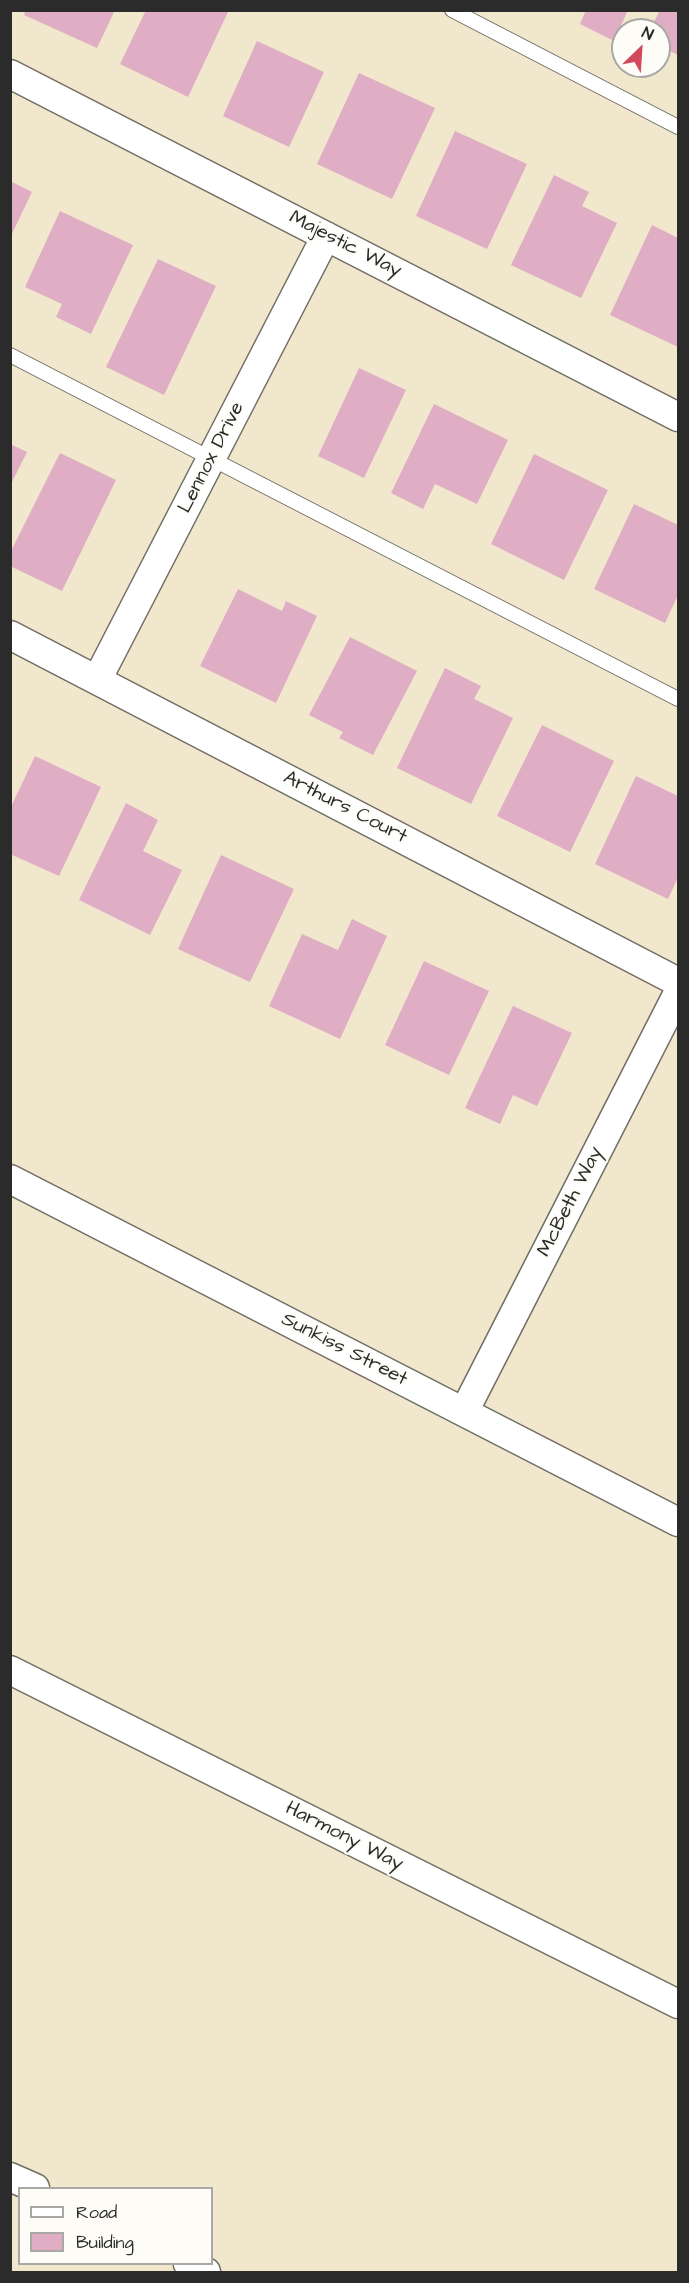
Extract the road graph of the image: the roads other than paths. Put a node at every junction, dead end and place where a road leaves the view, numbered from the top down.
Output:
1 (452, 10) edge
2 (10, 74) edge
3 (678, 127) edge
4 (326, 236) junction
5 (10, 355) edge
6 (678, 417) edge
7 (212, 458) junction
8 (10, 635) edge
9 (97, 680) junction
10 (678, 699) edge
11 (678, 982) edge
12 (678, 993) edge
13 (10, 1179) edge
14 (464, 1412) junction
15 (678, 1522) edge
16 (10, 1670) edge
17 (678, 2004) edge
18 (10, 2177) edge
19 (32, 2187) edge
20 (190, 2265) edge
21 (206, 2272) edge

1 - 3 lane
2 - 4 street, Majestic Way
4 - 6 street, Majestic Way
4 - 7 street, Lennox Drive
5 - 7 lane
7 - 9 street, Lennox Drive
7 - 10 lane
8 - 9 street, Arthurs Court
9 - 11 street, Arthurs Court
12 - 14 street, McBeth Way
13 - 14 street, Sunkiss Street
14 - 15 street, Sunkiss Street
16 - 17 street, Harmony Way
18 - 19 street
20 - 21 street

